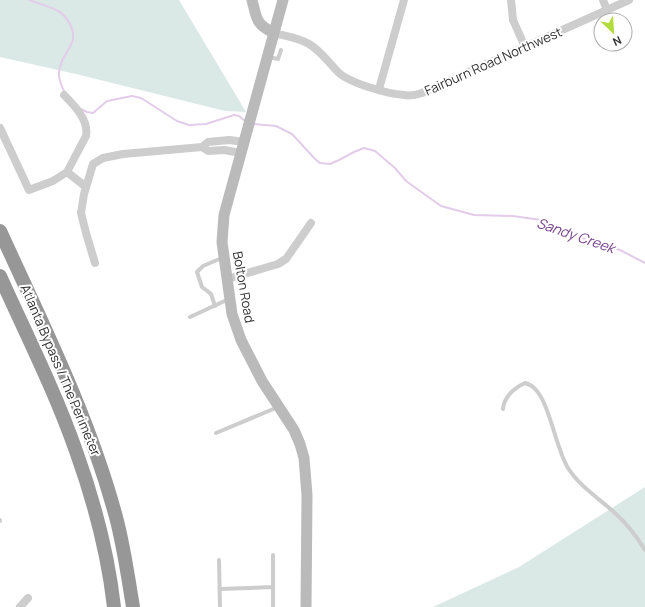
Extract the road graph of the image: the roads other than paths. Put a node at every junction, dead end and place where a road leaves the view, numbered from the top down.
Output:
1 (252, 0) edge
2 (283, 0) edge
3 (404, 0) edge
4 (511, 0) edge
5 (603, 0) edge
6 (629, 0) edge
7 (608, 10) junction
8 (274, 33) junction
9 (525, 47) junction
10 (281, 50) dead end
11 (267, 57) junction
12 (379, 89) junction
13 (64, 94) dead end
14 (0, 128) edge
15 (222, 141) junction
16 (245, 142) junction
17 (202, 147) junction
18 (223, 150) junction
19 (241, 153) junction
20 (67, 172) junction
21 (86, 187) junction
22 (311, 224) dead end
23 (0, 231) edge
24 (224, 257) junction
25 (95, 263) dead end
26 (0, 276) edge
27 (227, 279) junction
28 (230, 299) junction
29 (215, 306) junction
30 (190, 317) dead end
31 (279, 407) junction
32 (502, 409) dead end
33 (216, 433) dead end
34 (123, 546) junction
35 (645, 550) edge
36 (273, 555) dead end
37 (219, 560) dead end
38 (273, 587) junction
39 (220, 589) junction
40 (28, 598) dead end
41 (20, 607) edge
42 (114, 607) edge
43 (132, 607) edge
44 (139, 607) edge
45 (220, 607) edge
46 (273, 607) edge
47 (306, 607) edge

1 - 8 street
2 - 8 street, Bolton Road
3 - 12 street
4 - 9 street
5 - 7 street
6 - 7 street, Fairburn Road Northwest
7 - 9 street, Fairburn Road Northwest
8 - 11 street, Bolton Road
8 - 12 street, Fairburn Road Northwest
9 - 12 street, Fairburn Road Northwest
10 - 11 lane
11 - 16 street, Bolton Road
13 - 20 street
14 - 20 street
15 - 16 street
15 - 17 street
15 - 18 street
16 - 19 street, Bolton Road
17 - 18 street
17 - 21 street
18 - 19 street
19 - 24 street, Bolton Road
20 - 21 street
21 - 25 street
22 - 27 street
23 - 34 highway, Atlanta Bypass / The Perimeter
24 - 27 street, Bolton Road
24 - 29 lane
26 - 42 highway, Atlanta Bypass / The Perimeter
27 - 28 street, Bolton Road
28 - 29 lane
28 - 31 street, Bolton Road
29 - 30 lane
31 - 33 lane
31 - 47 street, Bolton Road
32 - 35 lane
34 - 43 highway, Atlanta Bypass / The Perimeter
34 - 44 highway
36 - 38 lane
37 - 39 lane
38 - 39 lane
38 - 46 lane
39 - 45 lane
40 - 41 street

